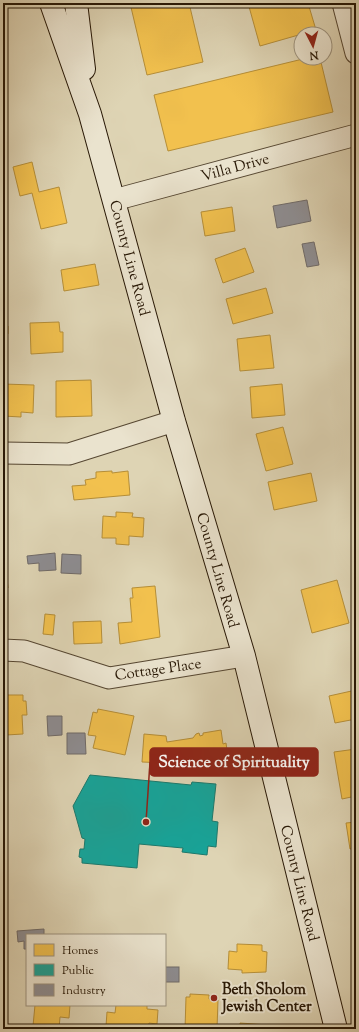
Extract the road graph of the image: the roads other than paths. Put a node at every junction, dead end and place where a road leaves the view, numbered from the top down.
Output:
1 (51, 3) edge
2 (76, 3) edge
3 (343, 3) edge
4 (356, 54) edge
5 (90, 114) junction
6 (356, 135) edge
7 (114, 200) junction
8 (174, 421) junction
9 (3, 453) edge
10 (3, 650) edge
11 (244, 656) junction
12 (336, 1029) edge

1 - 5 main road, County Line Road
2 - 5 main road, County Line Road
3 - 4 street
5 - 7 main road, County Line Road
6 - 7 street, Villa Drive
7 - 8 main road, County Line Road
8 - 9 street
8 - 11 main road, County Line Road
10 - 11 street, Cottage Place
11 - 12 main road, County Line Road

